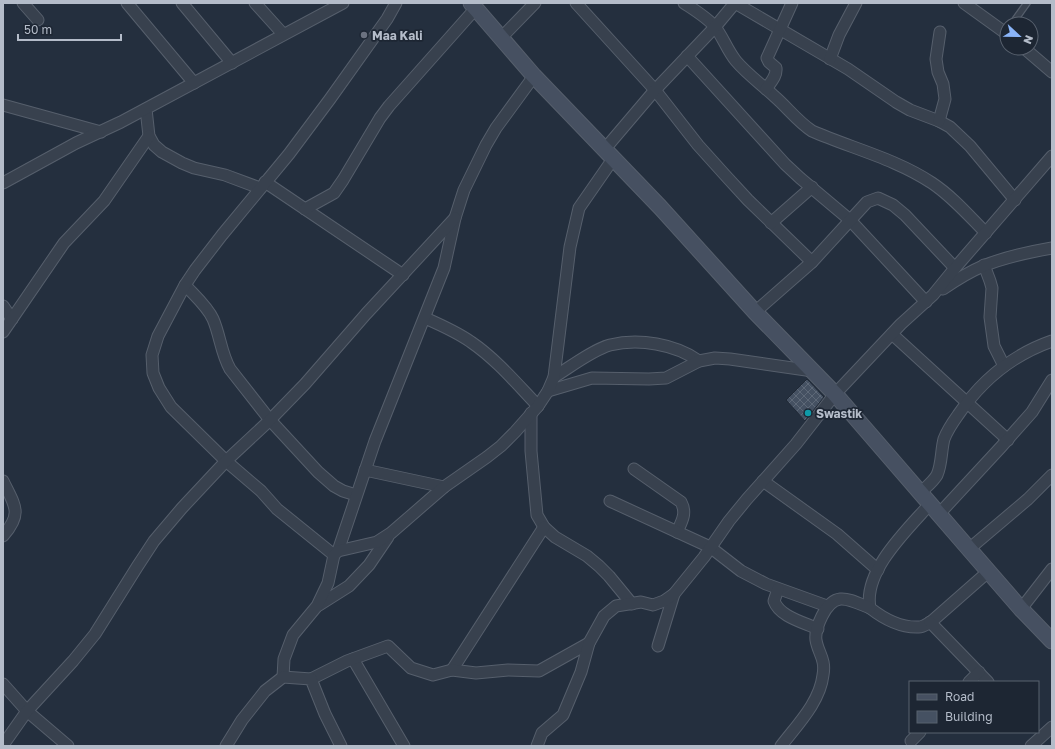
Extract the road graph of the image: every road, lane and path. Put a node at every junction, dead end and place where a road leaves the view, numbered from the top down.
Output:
1 (23, 3) edge
2 (127, 3) edge
3 (182, 3) edge
4 (255, 3) edge
5 (343, 3) edge
6 (396, 3) edge
7 (535, 3) edge
8 (576, 3) edge
9 (684, 3) edge
10 (735, 3) edge
11 (792, 3) edge
12 (856, 3) edge
13 (964, 3) edge
14 (1028, 3) edge
15 (474, 5) edge
16 (1018, 16) edge
17 (38, 20) dead end
18 (999, 24) edge
19 (715, 27) junction
20 (780, 30) junction
21 (940, 32) dead end
22 (283, 34) junction
23 (501, 38) junction
24 (687, 56) junction
25 (1033, 56) edge
26 (830, 59) junction
27 (232, 63) junction
28 (1052, 72) edge
29 (534, 76) junction
30 (194, 83) junction
31 (766, 89) junction
32 (655, 90) junction
33 (3, 105) edge
34 (146, 109) junction
35 (939, 121) junction
36 (101, 132) junction
37 (149, 136) junction
38 (608, 154) junction
39 (1052, 156) edge
40 (3, 183) edge
41 (263, 185) junction
42 (812, 187) junction
43 (1015, 200) junction
44 (305, 209) junction
45 (455, 218) junction
46 (850, 220) junction
47 (771, 223) junction
48 (986, 233) junction
49 (1052, 248) edge
50 (812, 262) junction
51 (984, 265) junction
52 (955, 268) junction
53 (403, 275) junction
54 (185, 285) junction
55 (929, 299) junction
56 (3, 306) edge
57 (755, 312) junction
58 (425, 318) junction
59 (12, 319) junction
60 (3, 332) edge
61 (892, 334) junction
62 (1052, 341) edge
63 (699, 361) junction
64 (1004, 366) junction
65 (813, 371) junction
66 (554, 377) junction
67 (1052, 380) edge
68 (548, 391) junction
69 (835, 394) junction
70 (966, 403) junction
71 (534, 410) junction
72 (270, 420) junction
73 (1008, 440) junction
74 (226, 461) junction
75 (634, 469) dead end
76 (365, 470) junction
77 (1052, 475) edge
78 (3, 481) edge
79 (763, 481) junction
80 (444, 487) junction
81 (356, 495) junction
82 (610, 501) dead end
83 (930, 504) junction
84 (544, 527) junction
85 (677, 532) junction
86 (391, 533) junction
87 (3, 536) edge
88 (710, 548) junction
89 (969, 549) junction
90 (336, 553) junction
91 (878, 570) junction
92 (989, 572) junction
93 (1051, 574) edge
94 (778, 589) junction
95 (674, 594) junction
96 (632, 604) junction
97 (317, 606) junction
98 (827, 606) junction
99 (870, 608) junction
100 (1021, 609) junction
101 (930, 622) junction
102 (818, 629) junction
103 (1052, 641) edge
104 (589, 643) junction
105 (658, 646) dead end
106 (353, 659) junction
107 (452, 670) junction
108 (978, 672) junction
109 (283, 677) junction
110 (311, 679) junction
111 (970, 681) edge
112 (987, 681) edge
113 (3, 684) edge
114 (27, 711) junction
115 (1052, 727) edge
116 (919, 733) edge
117 (1040, 734) edge
118 (911, 741) dead end
119 (3, 745) edge
120 (68, 746) edge
121 (226, 746) edge
122 (341, 746) edge
123 (404, 746) edge
124 (537, 746) edge
125 (781, 746) edge
126 (1031, 746) edge

1 - 17 street
2 - 30 street
3 - 27 street
4 - 22 street
5 - 22 street
6 - 41 street
7 - 23 street
8 - 32 street
9 - 19 street
10 - 19 street
10 - 20 street
11 - 20 street
12 - 26 street
13 - 18 street
14 - 16 lane
15 - 23 main road
15 - 44 street
19 - 24 street
19 - 31 street
20 - 26 street
20 - 31 street
21 - 35 street
22 - 27 street
23 - 29 main road
24 - 32 street
24 - 42 street
25 - 28 street
26 - 35 street
27 - 30 street
29 - 38 main road
29 - 45 street
30 - 34 street
31 - 48 street
32 - 38 street
32 - 47 street
33 - 36 street
34 - 36 street
34 - 37 street
35 - 43 street
36 - 40 street
37 - 41 street
37 - 59 street
38 - 57 main road
38 - 66 street
39 - 43 street
41 - 44 street
41 - 54 street
42 - 46 street
42 - 47 street
43 - 48 street
44 - 53 street
45 - 53 street
45 - 58 street
46 - 50 street
46 - 52 street
46 - 55 street
47 - 50 street
48 - 52 street
49 - 51 street
50 - 57 street
51 - 55 street
51 - 64 street
52 - 55 street
53 - 72 street
54 - 72 street
54 - 74 street
55 - 61 street
56 - 59 street
57 - 65 main road
58 - 71 street
58 - 76 street
59 - 60 street
61 - 69 street
61 - 70 street
62 - 64 street
63 - 65 street
63 - 66 street
63 - 68 street
64 - 70 street
65 - 69 main road
66 - 68 street
67 - 73 street
68 - 71 street
69 - 79 street
69 - 83 main road
70 - 73 street
70 - 83 street
71 - 80 street
71 - 84 street
72 - 74 street
72 - 81 street
73 - 83 street
74 - 90 street
74 - 114 street
75 - 85 street
76 - 80 street
76 - 81 street
77 - 89 street
78 - 87 street
79 - 88 street
79 - 91 street
80 - 86 street
81 - 90 street
82 - 85 street
83 - 89 main road
83 - 91 street
84 - 96 street
84 - 107 street
85 - 88 street
86 - 90 street
86 - 97 street
88 - 94 street
88 - 95 street
89 - 92 main road
90 - 97 street
91 - 99 street
92 - 100 main road
92 - 101 street
93 - 100 street
94 - 98 street
94 - 102 street
95 - 96 street
95 - 105 street
96 - 104 street
97 - 109 street
98 - 99 street
98 - 102 street
99 - 101 street
100 - 103 main road
101 - 108 street
102 - 125 street
104 - 107 street
104 - 124 street
106 - 107 street
106 - 110 street
106 - 123 street
108 - 111 street
108 - 112 street
109 - 110 street
109 - 121 street
110 - 122 street
113 - 114 street
114 - 119 street
114 - 120 street
115 - 117 street
116 - 118 street
117 - 126 street

